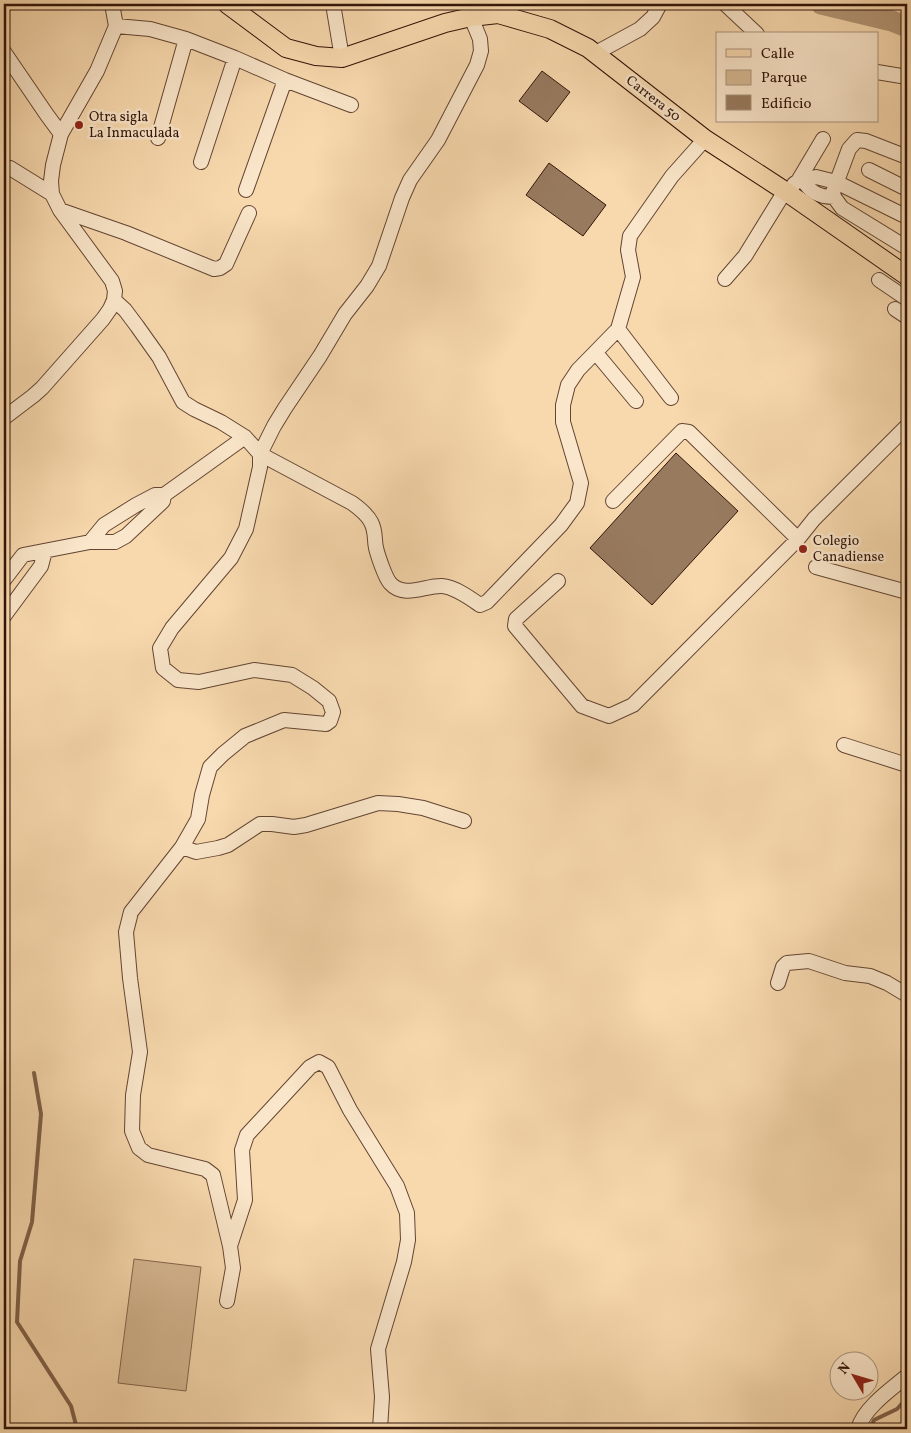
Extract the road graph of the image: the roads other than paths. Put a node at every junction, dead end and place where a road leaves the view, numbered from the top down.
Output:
1 (112, 4) edge
2 (227, 4) edge
3 (333, 4) edge
4 (660, 4) edge
5 (725, 4) edge
6 (471, 18) junction
7 (116, 26) junction
8 (755, 32) edge
9 (186, 39) junction
10 (4, 52) edge
11 (594, 54) junction
12 (235, 58) junction
13 (342, 58) junction
14 (878, 72) edge
15 (907, 76) edge
16 (285, 80) junction
17 (351, 105) dead end
18 (61, 134) junction
19 (158, 138) dead end
20 (706, 139) junction
21 (823, 139) dead end
22 (907, 157) edge
23 (201, 162) dead end
24 (10, 168) dead end
25 (869, 170) dead end
26 (836, 182) junction
27 (794, 186) junction
28 (907, 189) edge
29 (246, 190) dead end
30 (52, 194) junction
31 (834, 198) junction
32 (60, 210) junction
33 (249, 214) dead end
34 (907, 217) edge
35 (907, 248) edge
36 (907, 276) edge
37 (725, 279) dead end
38 (879, 280) dead end
39 (907, 299) edge
40 (114, 300) junction
41 (895, 309) dead end
42 (907, 317) edge
43 (618, 329) junction
44 (596, 352) junction
45 (671, 398) dead end
46 (636, 402) dead end
47 (4, 418) edge
48 (907, 426) edge
49 (245, 438) junction
50 (260, 454) junction
51 (164, 495) junction
52 (613, 501) dead end
53 (798, 539) junction
54 (90, 542) junction
55 (45, 551) junction
56 (816, 567) dead end
57 (4, 580) edge
58 (558, 581) dead end
59 (907, 592) edge
60 (4, 616) edge
61 (844, 746) dead end
62 (907, 765) edge
63 (464, 821) dead end
64 (182, 847) junction
65 (778, 984) dead end
66 (907, 995) edge
67 (230, 1246) junction
68 (227, 1301) dead end
69 (907, 1376) edge
70 (380, 1429) edge
71 (858, 1429) edge

1 - 7 street
2 - 13 main road
3 - 13 street
4 - 11 street
5 - 8 street
6 - 11 main road, Carrera 50
6 - 13 main road, Carrera 50
6 - 50 street
7 - 9 street
7 - 18 street
9 - 12 street
9 - 19 street
10 - 18 street
11 - 20 main road, Carrera 50
12 - 16 street
12 - 23 street
14 - 15 street
16 - 17 street
16 - 29 street
18 - 30 street
20 - 27 main road, Carrera 50
20 - 43 street
21 - 27 street
22 - 26 street
24 - 30 street
25 - 28 street
26 - 27 street
26 - 31 street
26 - 34 street
27 - 31 street
27 - 36 main road, Carrera 50
27 - 37 street
30 - 32 street
31 - 35 street
32 - 33 street
32 - 40 street
38 - 39 street
40 - 47 street
40 - 49 street
41 - 42 street
43 - 44 street
43 - 45 street
44 - 46 street
44 - 50 street
48 - 53 street
49 - 50 street
49 - 51 street
50 - 64 street
51 - 54 street
51 - 54 street
52 - 53 street
53 - 58 street
54 - 55 street
55 - 57 street
55 - 60 street
56 - 59 street
61 - 62 street
63 - 64 street
64 - 67 street
65 - 66 street
67 - 68 street
67 - 70 street
69 - 71 street

